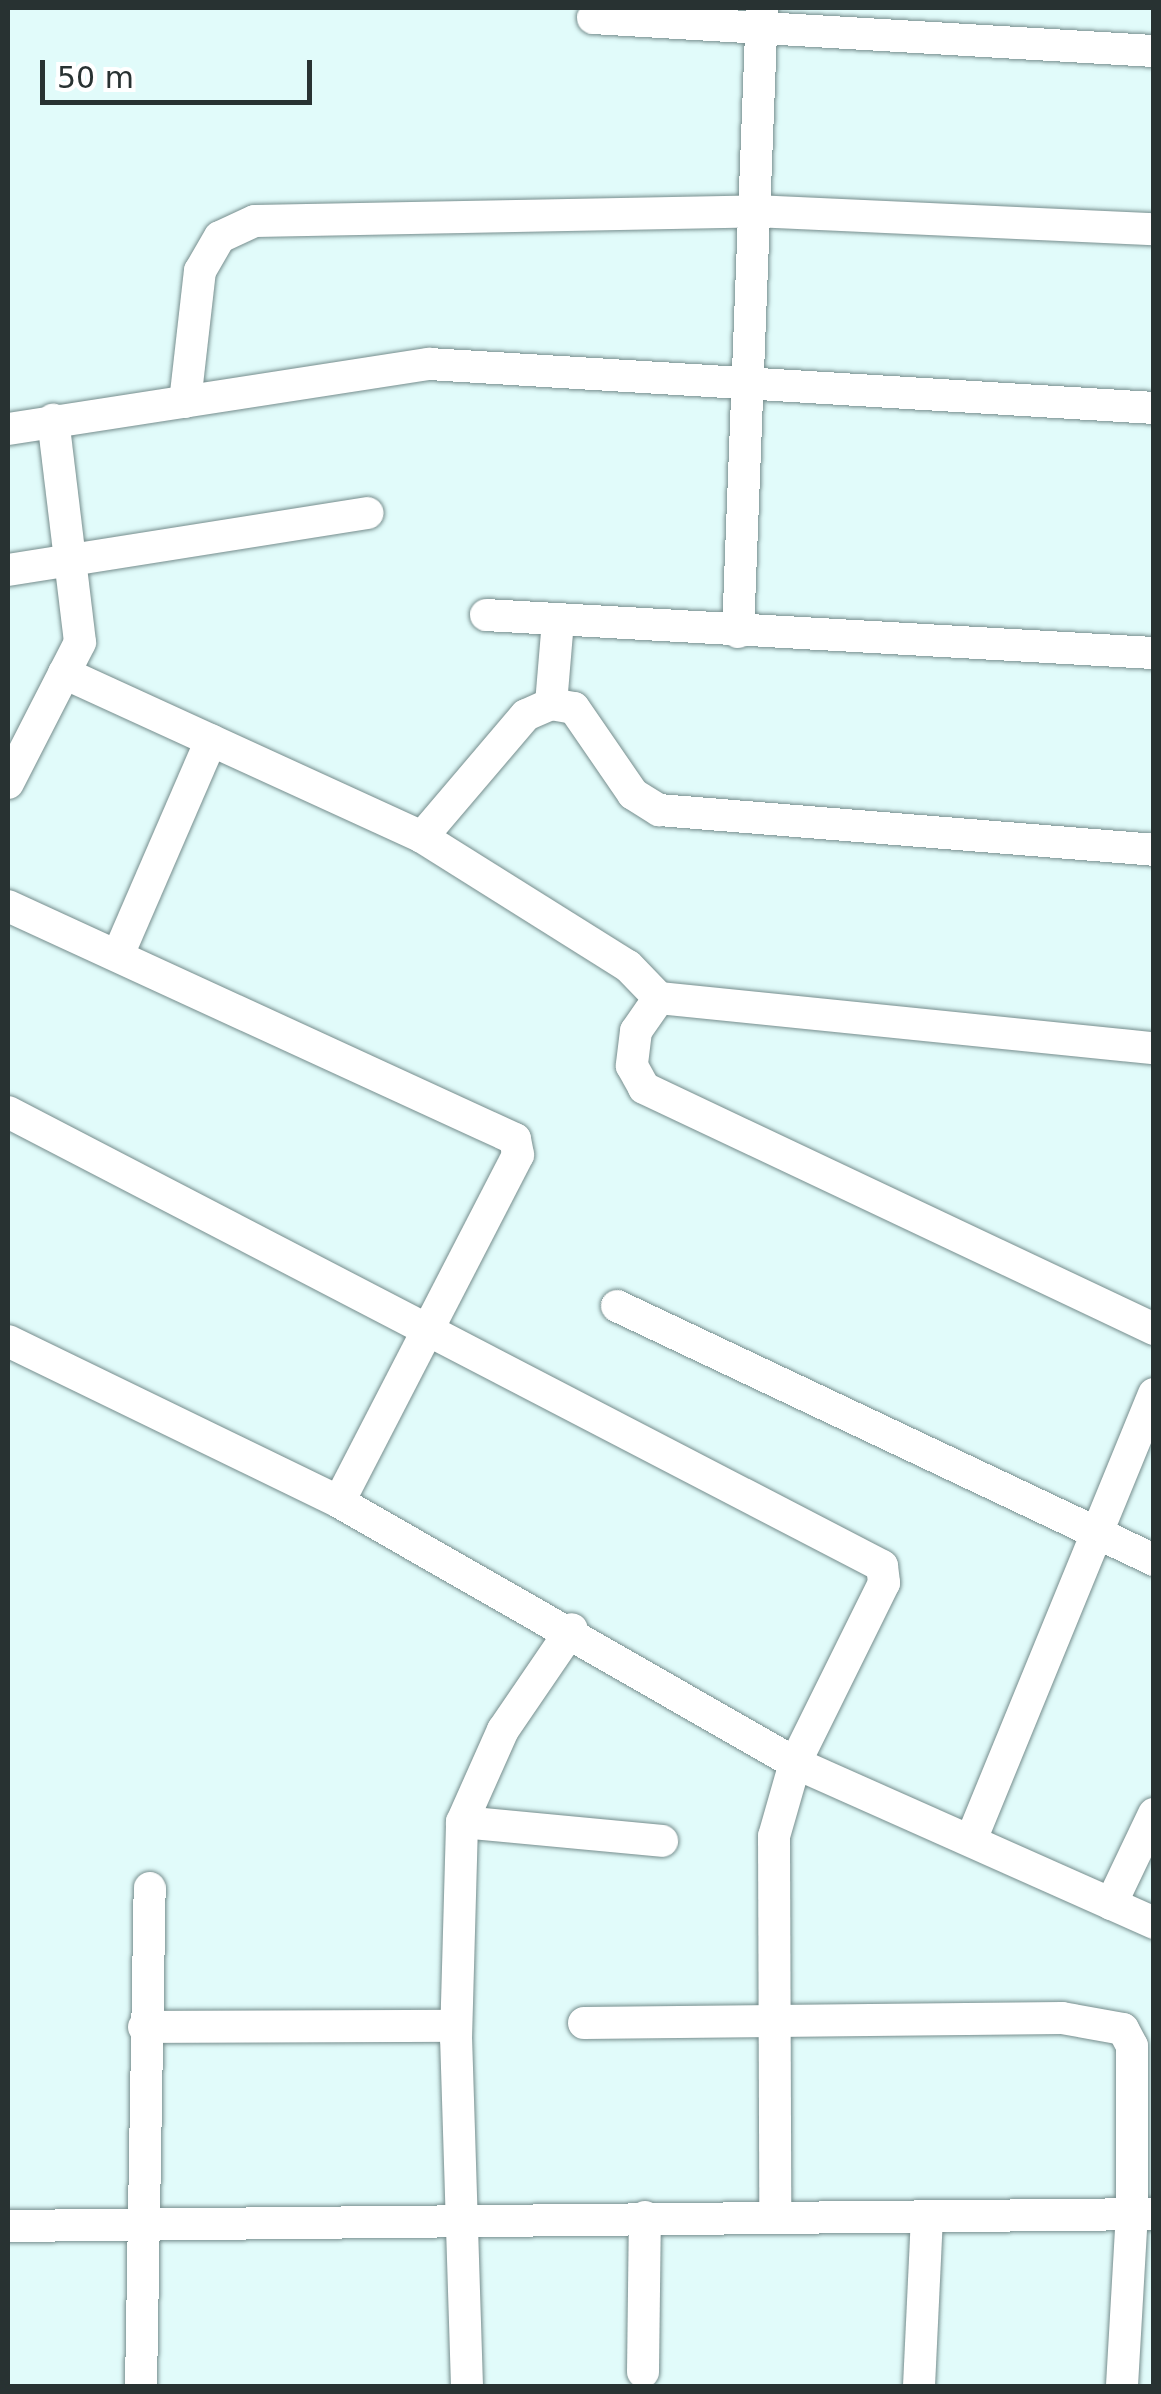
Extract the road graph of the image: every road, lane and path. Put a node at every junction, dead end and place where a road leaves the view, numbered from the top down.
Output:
1 (593, 18) dead end
2 (761, 19) edge
3 (1154, 51) edge
4 (754, 211) junction
5 (1154, 229) edge
6 (751, 382) junction
7 (185, 402) junction
8 (1154, 408) edge
9 (52, 420) junction
10 (8, 429) edge
11 (368, 513) dead end
12 (72, 560) junction
13 (8, 570) edge
14 (486, 615) dead end
15 (558, 620) junction
16 (738, 632) junction
17 (1154, 653) edge
18 (64, 673) junction
19 (551, 704) junction
20 (211, 740) junction
21 (8, 783) edge
22 (422, 837) junction
23 (1154, 850) edge
24 (8, 906) edge
25 (118, 956) junction
26 (659, 998) junction
27 (1154, 1048) edge
28 (8, 1112) edge
29 (618, 1306) dead end
30 (1154, 1329) edge
31 (429, 1330) junction
32 (8, 1340) edge
33 (1154, 1394) edge
34 (340, 1502) junction
35 (1098, 1530) junction
36 (1154, 1560) edge
37 (572, 1630) junction
38 (795, 1763) junction
39 (1154, 1814) edge
40 (462, 1822) junction
41 (972, 1840) junction
42 (662, 1841) dead end
43 (150, 1888) dead end
44 (1111, 1904) junction
45 (1154, 1923) edge
46 (770, 2020) junction
47 (584, 2022) dead end
48 (144, 2026) junction
49 (456, 2026) junction
50 (1143, 2213) edge
51 (645, 2216) junction
52 (775, 2216) junction
53 (927, 2216) junction
54 (461, 2217) junction
55 (8, 2226) edge
56 (144, 2226) junction
57 (643, 2372) dead end
58 (141, 2386) edge
59 (466, 2386) edge
60 (919, 2386) edge
61 (1122, 2386) edge

1 - 2 street
2 - 3 street
2 - 4 street
4 - 5 street
4 - 6 street
4 - 7 street
6 - 7 street
6 - 8 street
6 - 16 street
7 - 9 street
9 - 10 street
9 - 12 street
11 - 12 street
12 - 13 street
12 - 18 street
14 - 15 street
15 - 16 street
15 - 19 street
16 - 17 street
18 - 20 street
18 - 21 street
19 - 22 street
19 - 23 street
20 - 22 street
20 - 25 street
22 - 26 street
24 - 25 street
25 - 31 street
26 - 27 street
26 - 30 street
28 - 31 street
29 - 35 street
31 - 34 street
31 - 38 street
32 - 34 street
33 - 35 street
34 - 37 street
35 - 36 street
35 - 41 street
37 - 38 street
37 - 40 street
38 - 41 street
38 - 46 street
39 - 44 street
40 - 42 street
40 - 49 street
41 - 44 street
43 - 48 street
44 - 45 street
46 - 47 street
46 - 50 street
46 - 52 street
48 - 49 street
48 - 56 street
49 - 54 street
50 - 53 street
50 - 61 street
51 - 52 street
51 - 54 street
51 - 57 street
52 - 53 street
53 - 60 street
54 - 56 street
54 - 59 street
55 - 56 street
56 - 58 street

